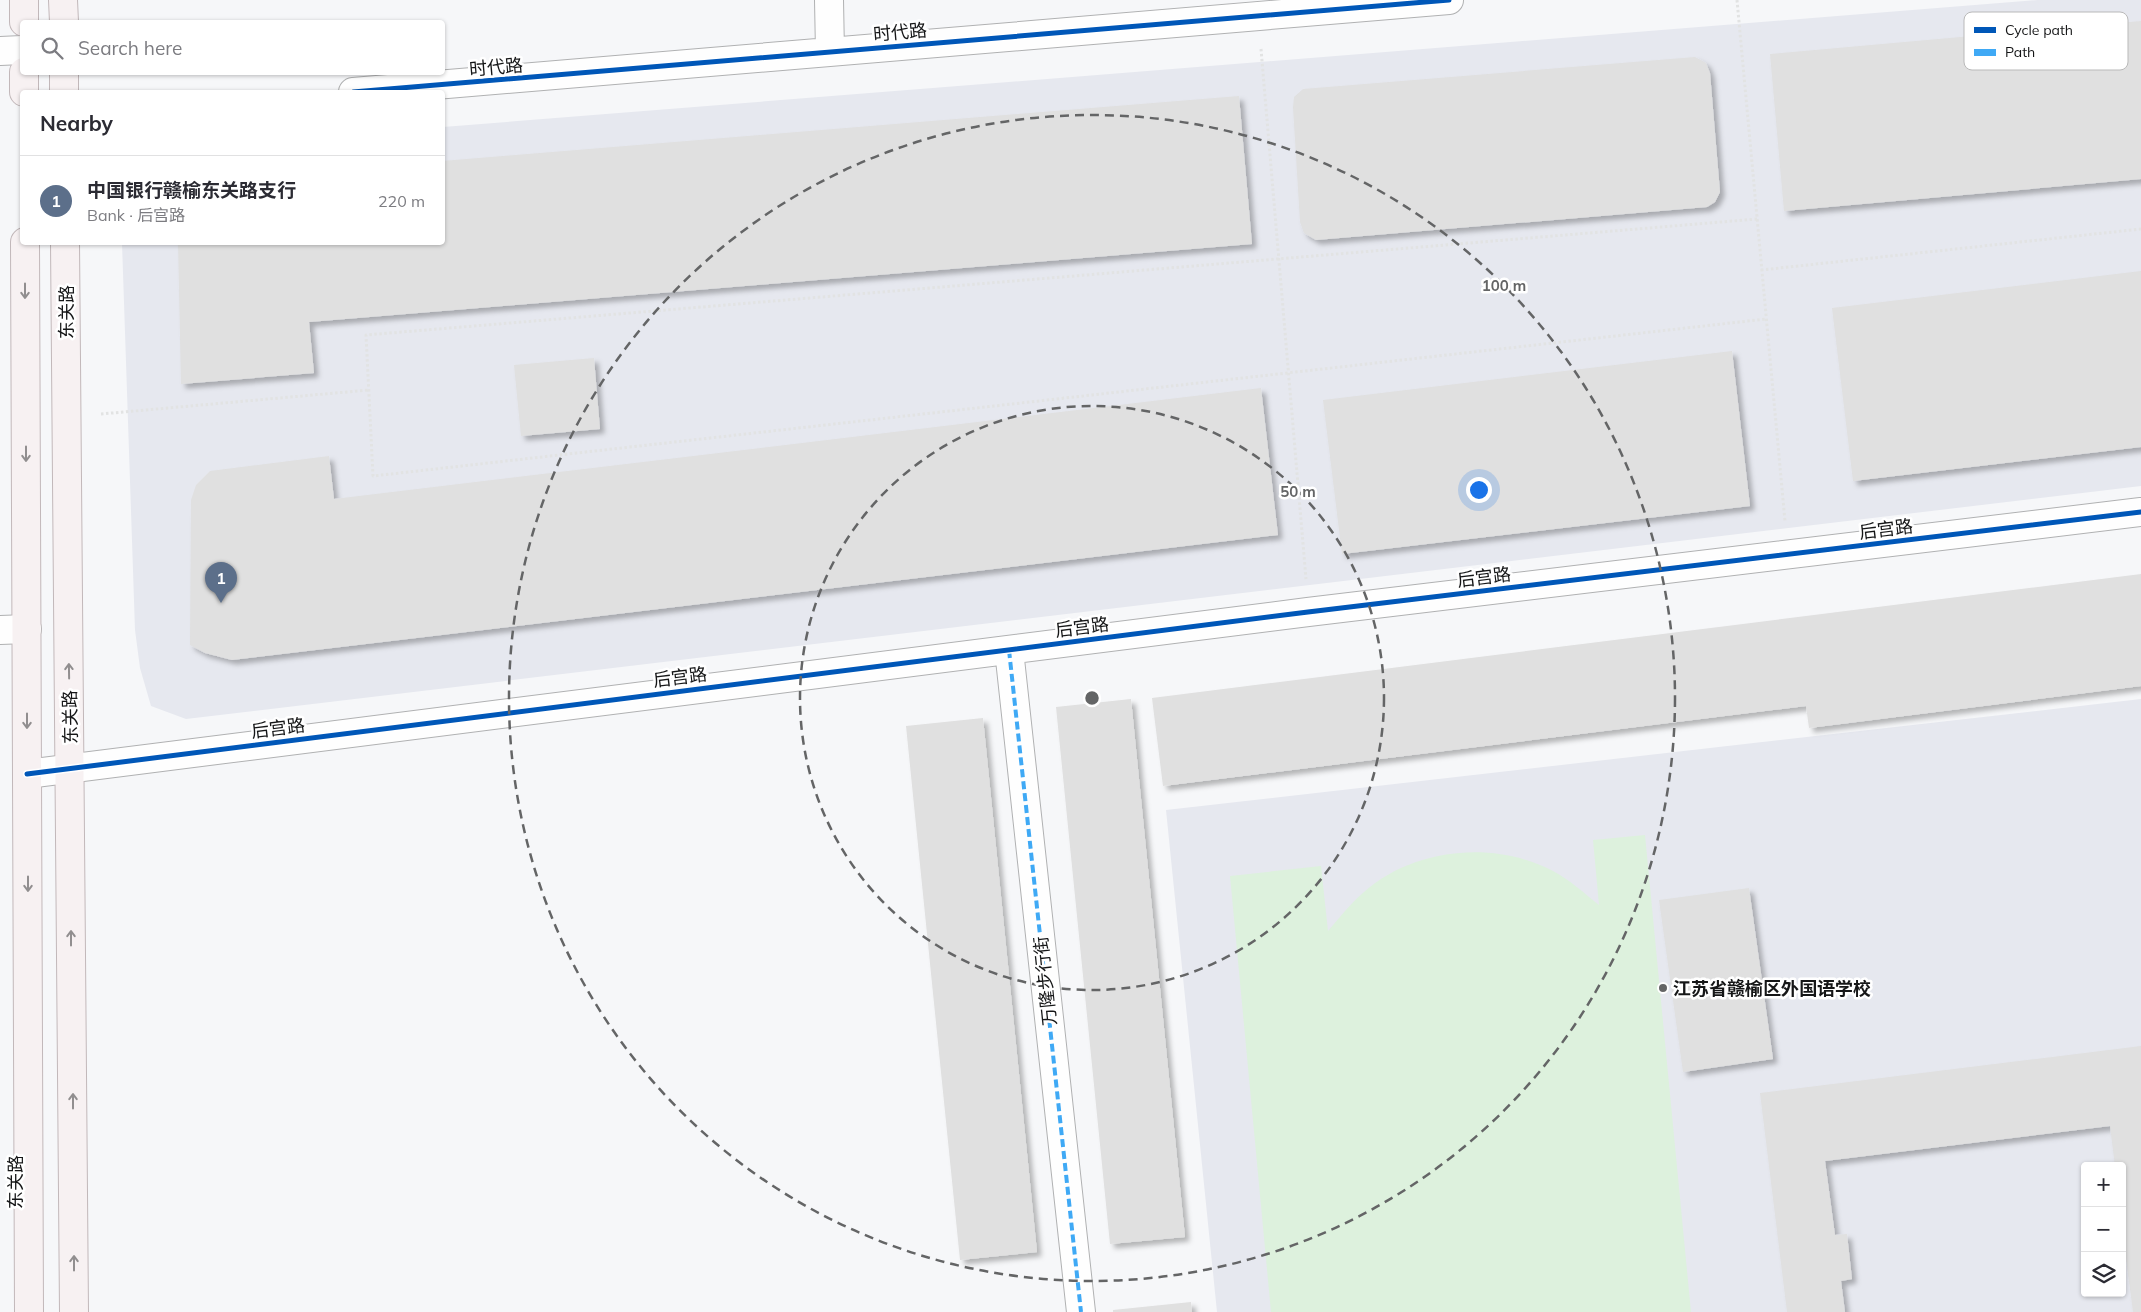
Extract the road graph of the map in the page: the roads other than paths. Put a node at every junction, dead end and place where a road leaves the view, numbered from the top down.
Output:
1 (24, 0) edge
2 (64, 0) edge
3 (829, 0) edge
4 (1449, 0) edge
5 (24, 20) edge
6 (64, 20) edge
7 (20, 50) edge
8 (0, 51) edge
9 (830, 52) junction
10 (24, 75) edge
11 (64, 75) edge
12 (24, 90) edge
13 (64, 90) edge
14 (377, 90) edge
15 (25, 245) edge
16 (65, 245) edge
17 (2141, 512) edge
18 (0, 630) edge
19 (27, 630) junction
20 (1009, 650) junction
21 (70, 768) junction
22 (27, 774) junction
23 (29, 1312) edge
24 (74, 1312) edge
25 (1081, 1312) edge

1 - 5 main road
2 - 6 main road
3 - 9 street
4 - 9 street, 时代路
7 - 8 street
9 - 14 street, 时代路
10 - 12 main road
11 - 13 main road
15 -> 19 main road, 东关路
21 -> 16 main road, 东关路
17 - 20 street, 后宫路
18 - 19 street
19 -> 22 main road, 东关路
20 - 21 street, 后宫路
20 - 25 street, 万隆步行街
21 - 22 street, 后宫路
24 -> 21 main road, 东关路
22 -> 23 main road, 东关路

